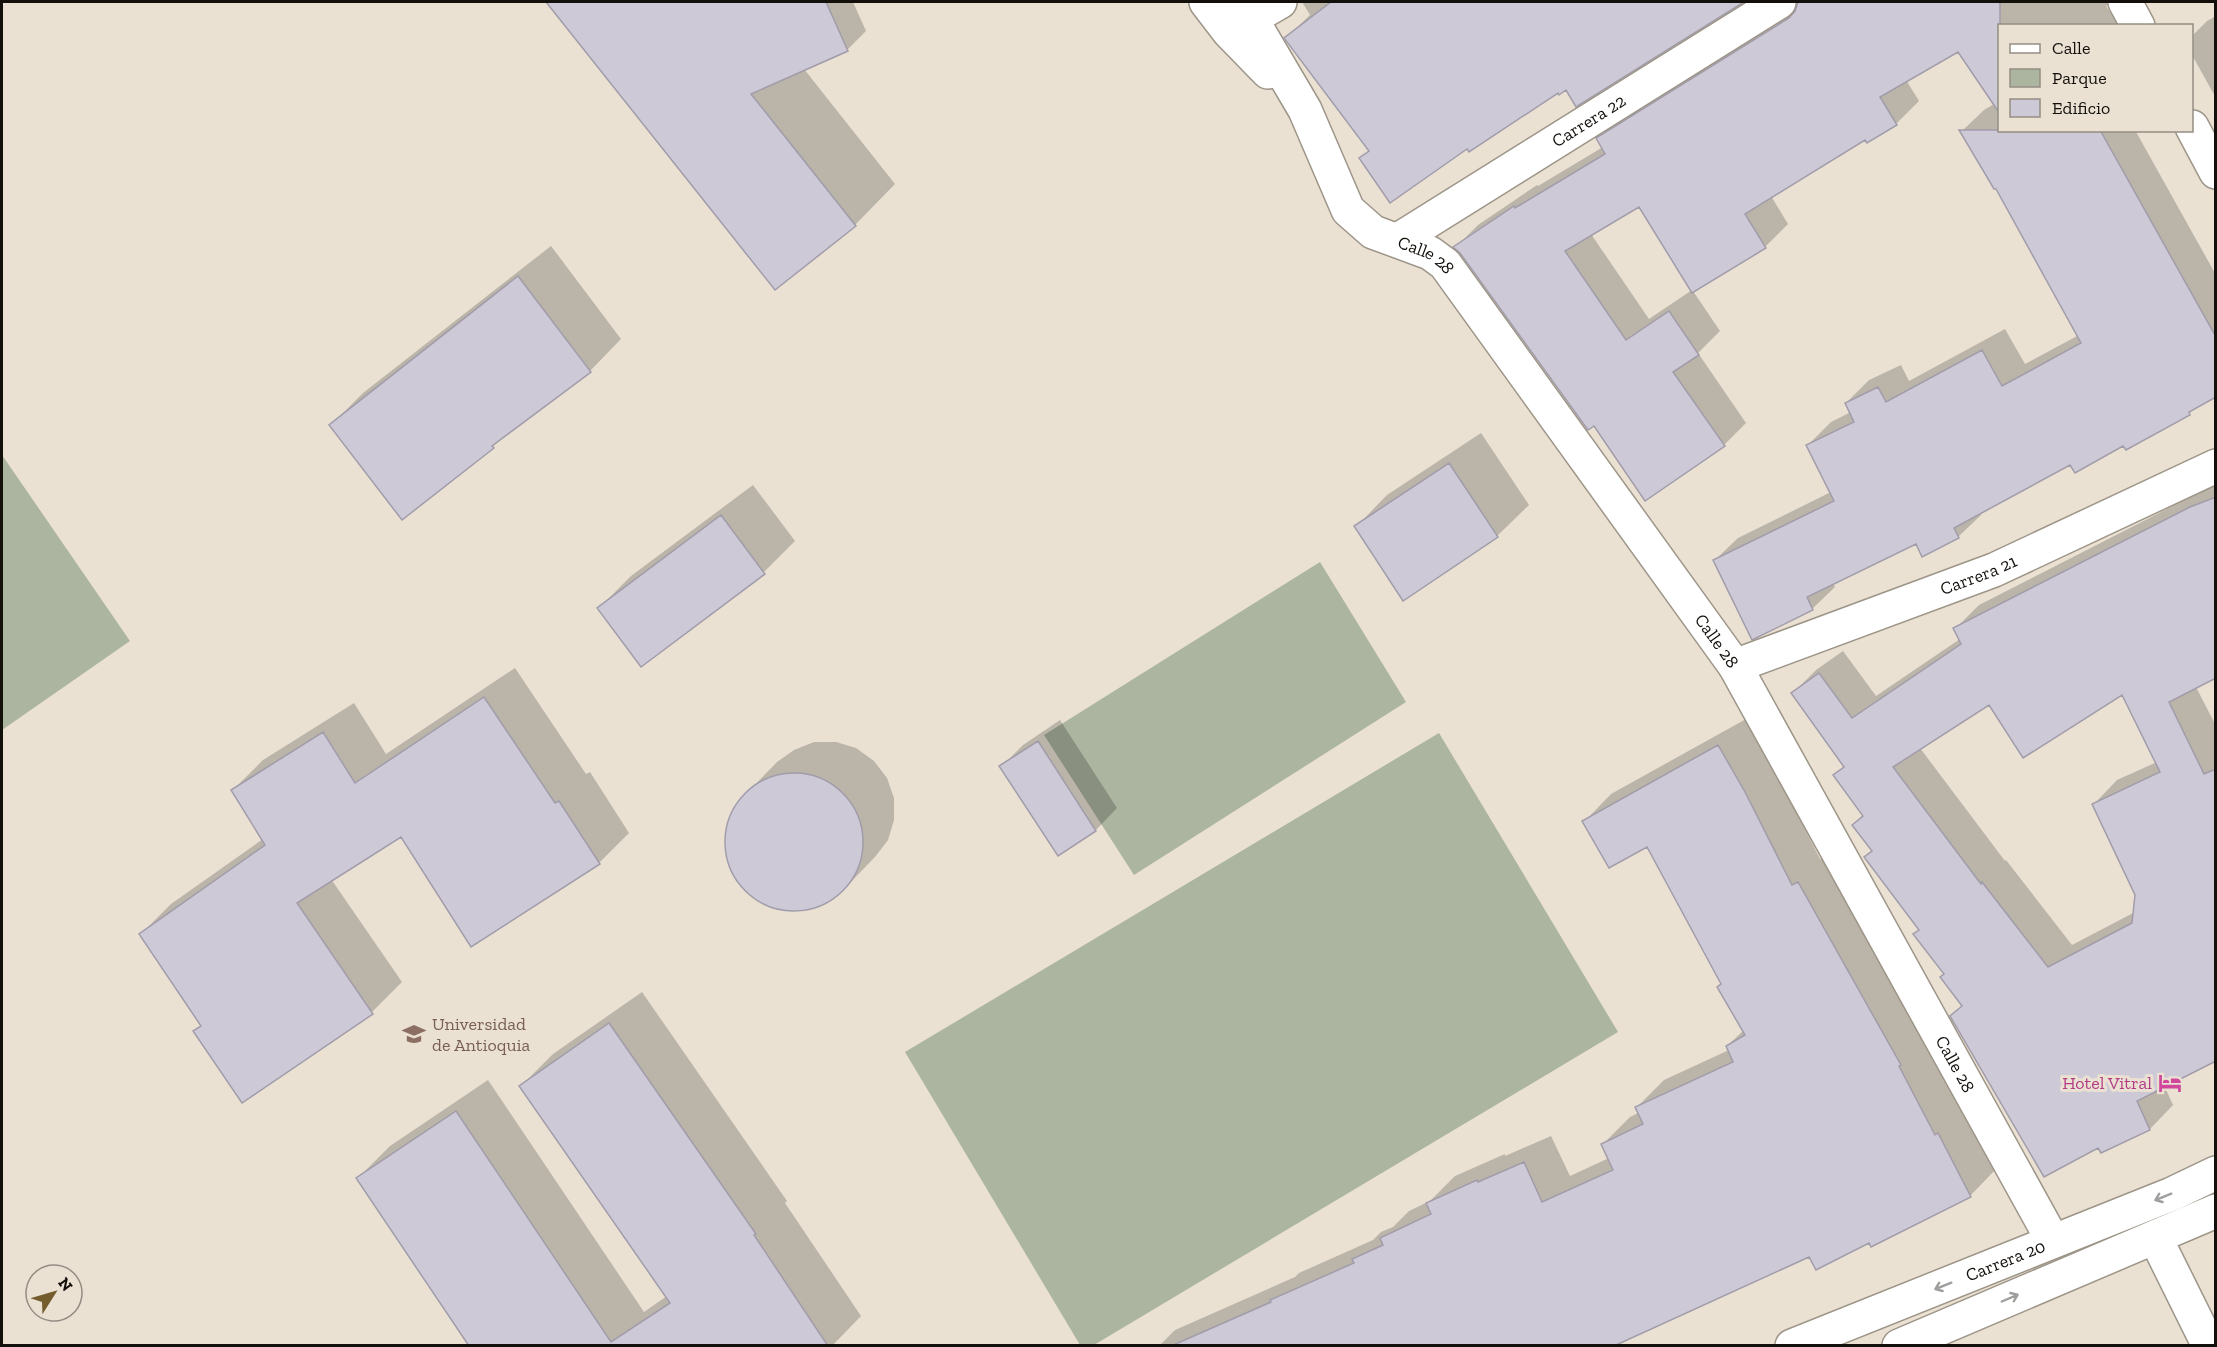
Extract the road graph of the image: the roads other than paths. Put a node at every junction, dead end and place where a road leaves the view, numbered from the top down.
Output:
1 (1206, 2) edge
2 (1280, 2) edge
3 (1779, 2) edge
4 (2125, 2) edge
5 (1239, 18) edge
6 (2137, 24) edge
7 (2193, 129) edge
8 (2216, 172) edge
9 (1398, 240) junction
10 (2216, 466) edge
11 (1735, 666) junction
12 (2216, 1173) edge
13 (2216, 1211) edge
14 (2156, 1237) junction
15 (2053, 1241) junction
16 (1792, 1346) edge
17 (1899, 1346) edge
18 (2209, 1346) edge

1 - 5 street, Calle 28
2 - 5 street
3 - 9 street, Carrera 22
4 - 6 street
5 - 9 street, Calle 28
7 - 8 street
9 - 11 street, Calle 28
10 - 11 street, Carrera 21
11 - 15 street, Calle 28
12 -> 15 street, Carrera 20
13 - 14 street, Carrera 20
17 -> 14 street, Carrera 20
14 - 18 street
15 -> 16 street, Carrera 20

